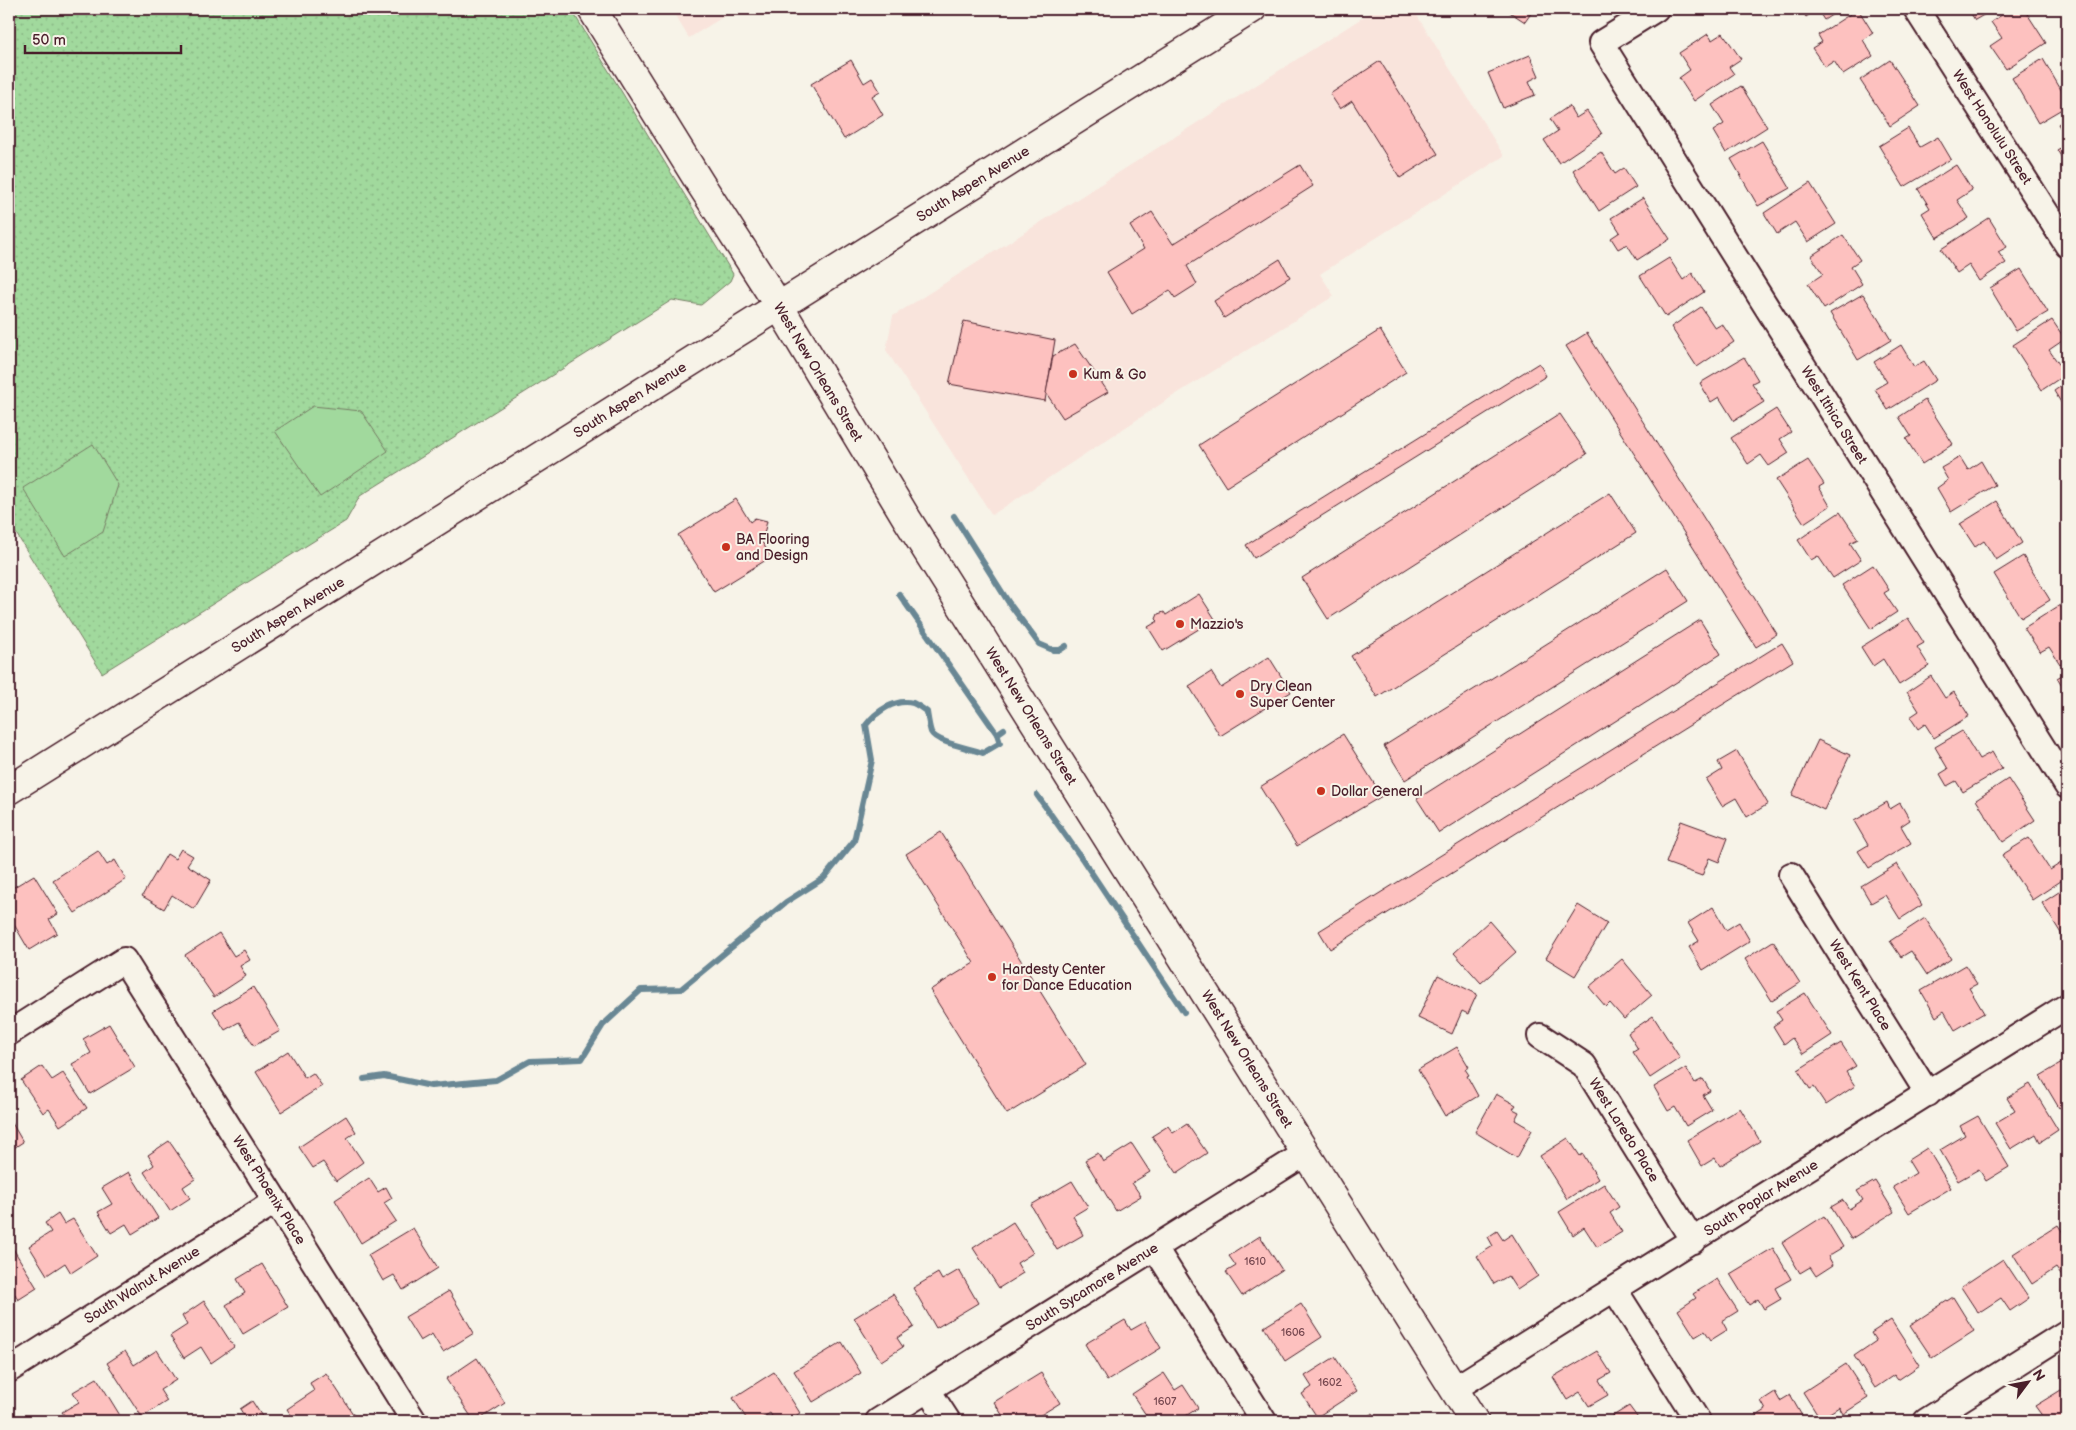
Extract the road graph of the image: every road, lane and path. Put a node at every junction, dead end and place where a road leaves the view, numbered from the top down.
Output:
1 (592, 9) edge
2 (1252, 9) edge
3 (1656, 9) edge
4 (1916, 9) edge
5 (2067, 245) edge
6 (779, 306) junction
7 (2067, 786) edge
8 (9, 790) edge
9 (1792, 875) dead end
10 (2067, 1006) edge
11 (10, 1029) edge
12 (1540, 1036) dead end
13 (1928, 1094) junction
14 (1306, 1153) junction
15 (276, 1201) junction
16 (1693, 1241) junction
17 (1155, 1248) junction
18 (1615, 1290) junction
19 (2067, 1332) edge
20 (9, 1370) edge
21 (1454, 1389) junction
22 (928, 1390) junction
23 (414, 1421) edge
24 (878, 1421) edge
25 (948, 1421) edge
26 (1264, 1421) edge
27 (1474, 1421) edge
28 (1698, 1421) edge
29 (1926, 1421) edge

1 - 6 main road, West New Orleans Street
2 - 6 main road, South Aspen Avenue
3 - 7 street, West Ithica Street
4 - 5 street, West Honolulu Street
6 - 8 main road, South Aspen Avenue
6 - 14 main road, West New Orleans Street
9 - 13 street, West Kent Place
10 - 13 street, South Poplar Avenue
11 - 15 street, West Phoenix Place
12 - 16 street, West Laredo Place
13 - 16 street, South Poplar Avenue
14 - 17 street, South Sycamore Avenue
14 - 21 main road, West New Orleans Street
15 - 20 street, South Walnut Avenue
15 - 23 street, West Phoenix Place
16 - 18 street, South Poplar Avenue
17 - 22 street, South Sycamore Avenue
17 - 26 street
18 - 21 street, South Poplar Avenue
18 - 28 street
19 - 29 street
21 - 27 main road, West New Orleans Street
22 - 24 street, South Sycamore Avenue
22 - 25 street

